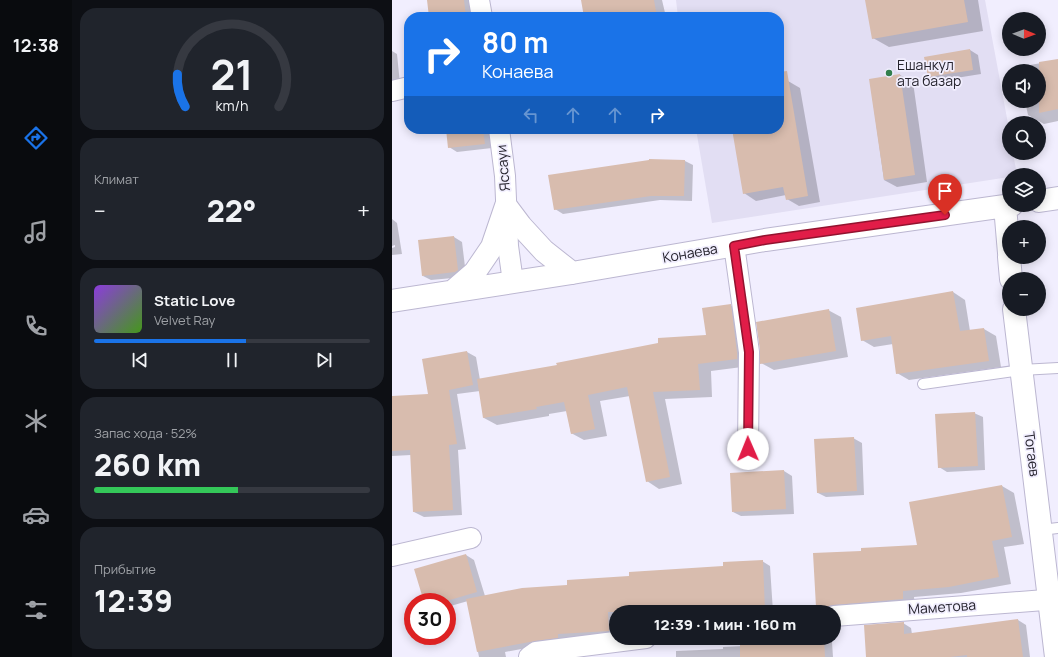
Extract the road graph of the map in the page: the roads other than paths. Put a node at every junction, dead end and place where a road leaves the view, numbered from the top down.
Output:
1 (479, 0) edge
2 (481, 12) edge
3 (404, 88) edge
4 (392, 92) edge
5 (500, 134) edge
6 (1058, 198) edge
7 (1046, 200) edge
8 (506, 206) junction
9 (1002, 207) edge
10 (734, 246) junction
11 (572, 273) junction
12 (513, 282) junction
13 (453, 292) junction
14 (392, 301) edge
15 (1015, 316) edge
16 (1058, 368) edge
17 (1021, 370) junction
18 (923, 384) dead end
19 (748, 449) dead end
20 (1050, 529) edge
21 (471, 538) dead end
22 (392, 556) edge
23 (1054, 599) edge
24 (841, 615) edge
25 (609, 644) edge
26 (533, 655) edge
27 (1056, 657) edge

1 - 2 street
3 - 4 street
5 - 8 street, Яссауи
6 - 7 main road
8 - 11 main road
8 - 12 street, Яссауи
8 - 13 main road
9 - 10 main road, Конаева
10 - 11 main road, Конаева
10 - 19 street
11 - 12 main road, Конаева
12 - 13 main road, Конаева
13 - 14 main road, Конаева
15 - 17 main road, Тогаев
16 - 17 lane
17 - 18 lane
17 - 20 main road, Тогаев
20 - 23 main road, Тогаев
21 - 22 street
23 - 24 street, Маметова
23 - 27 main road, Тогаев
25 - 26 street

